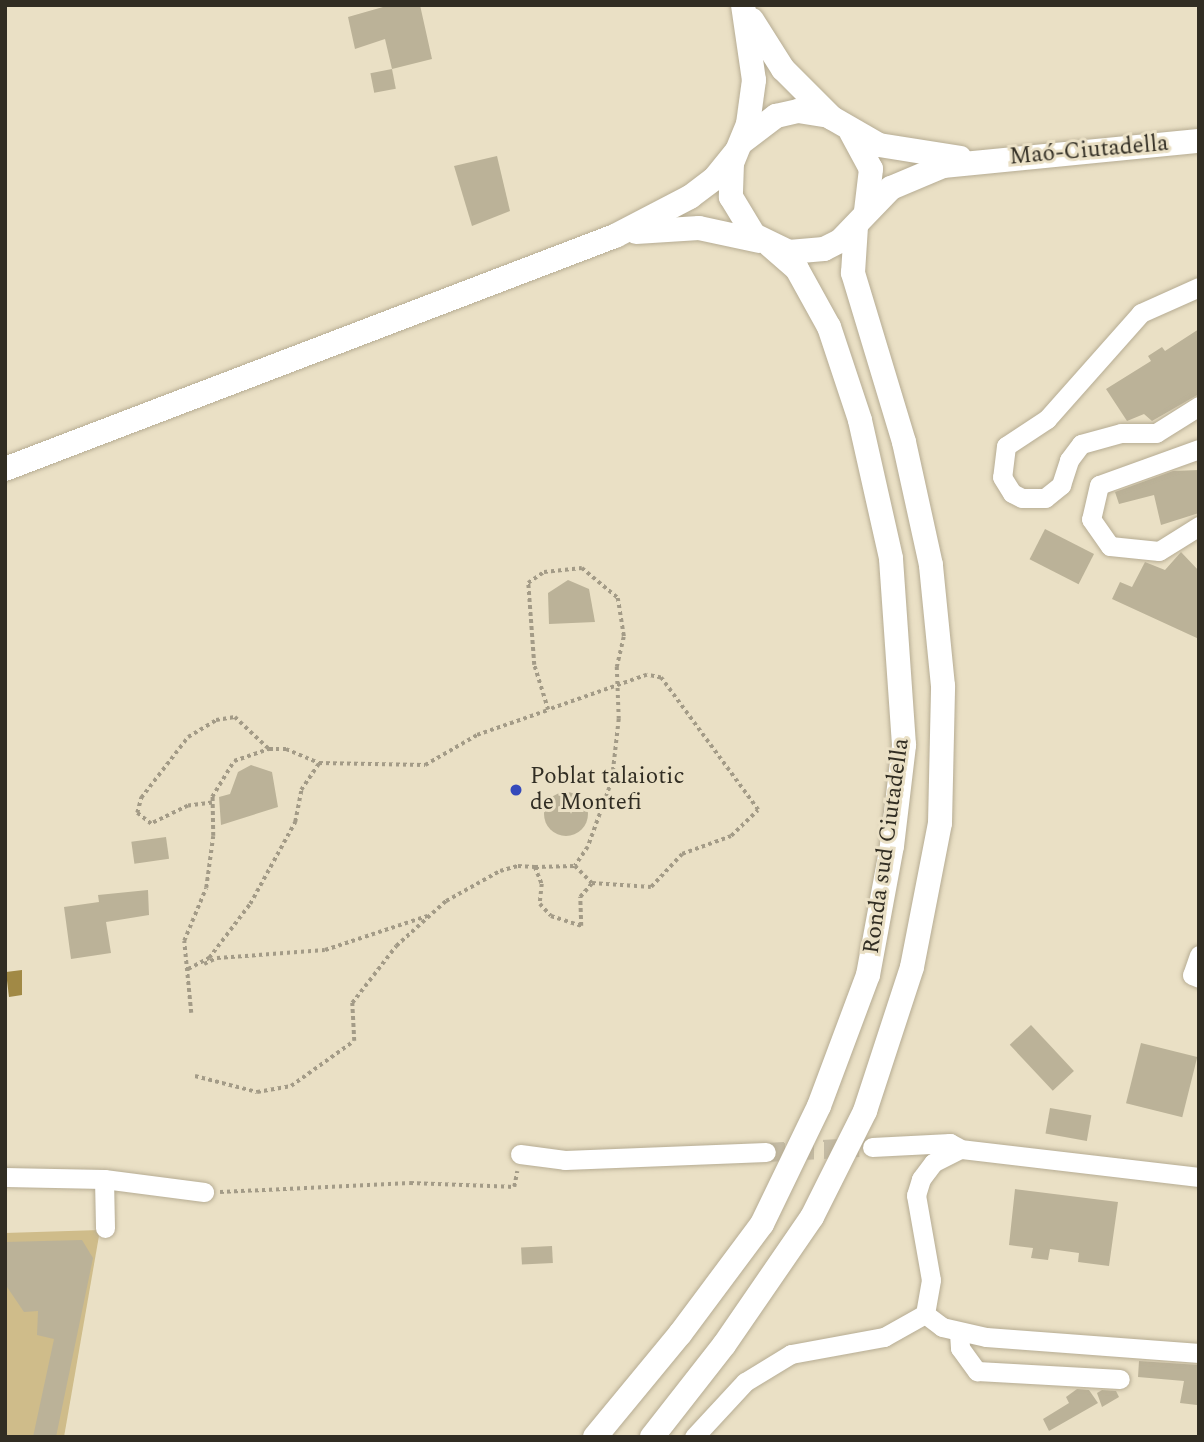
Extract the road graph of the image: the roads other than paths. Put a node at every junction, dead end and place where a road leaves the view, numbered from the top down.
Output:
1 (744, 5) edge
2 (840, 123) junction
3 (1199, 141) edge
4 (738, 148) junction
5 (979, 160) junction
6 (860, 220) junction
7 (615, 236) junction
8 (767, 244) junction
9 (1199, 287) edge
10 (1199, 406) edge
11 (1199, 449) edge
12 (5, 469) edge
13 (1199, 526) edge
14 (1199, 956) edge
15 (1199, 978) edge
16 (872, 1147) tunnel mouth
17 (960, 1149) junction
18 (766, 1152) tunnel mouth
19 (520, 1154) road end
20 (5, 1177) edge
21 (1199, 1177) edge
22 (104, 1179) junction
23 (204, 1192) road end
24 (105, 1228) dead end
25 (925, 1314) junction
26 (959, 1333) junction
27 (1199, 1353) edge
28 (1119, 1379) dead end
29 (595, 1437) edge
30 (652, 1437) edge
31 (694, 1437) edge

1 - 2 main road
1 - 4 main road
2 - 4 main road
2 - 5 main road
2 - 6 main road
3 - 5 main road, Maó-Ciutadella
4 - 7 main road
4 - 8 main road
5 - 6 main road
6 - 8 main road
6 - 30 main road, Ronda sud Ciutadella
7 - 8 main road
7 - 12 main road
8 - 29 main road, Ronda sud Ciutadella
9 - 10 street
11 - 13 street
14 - 15 street
16 - 17 street
17 - 21 street
17 - 25 street
18 - 19 street
20 - 22 street
22 - 23 street
22 - 24 street
25 - 26 street
25 - 31 street
26 - 27 street
26 - 28 street

